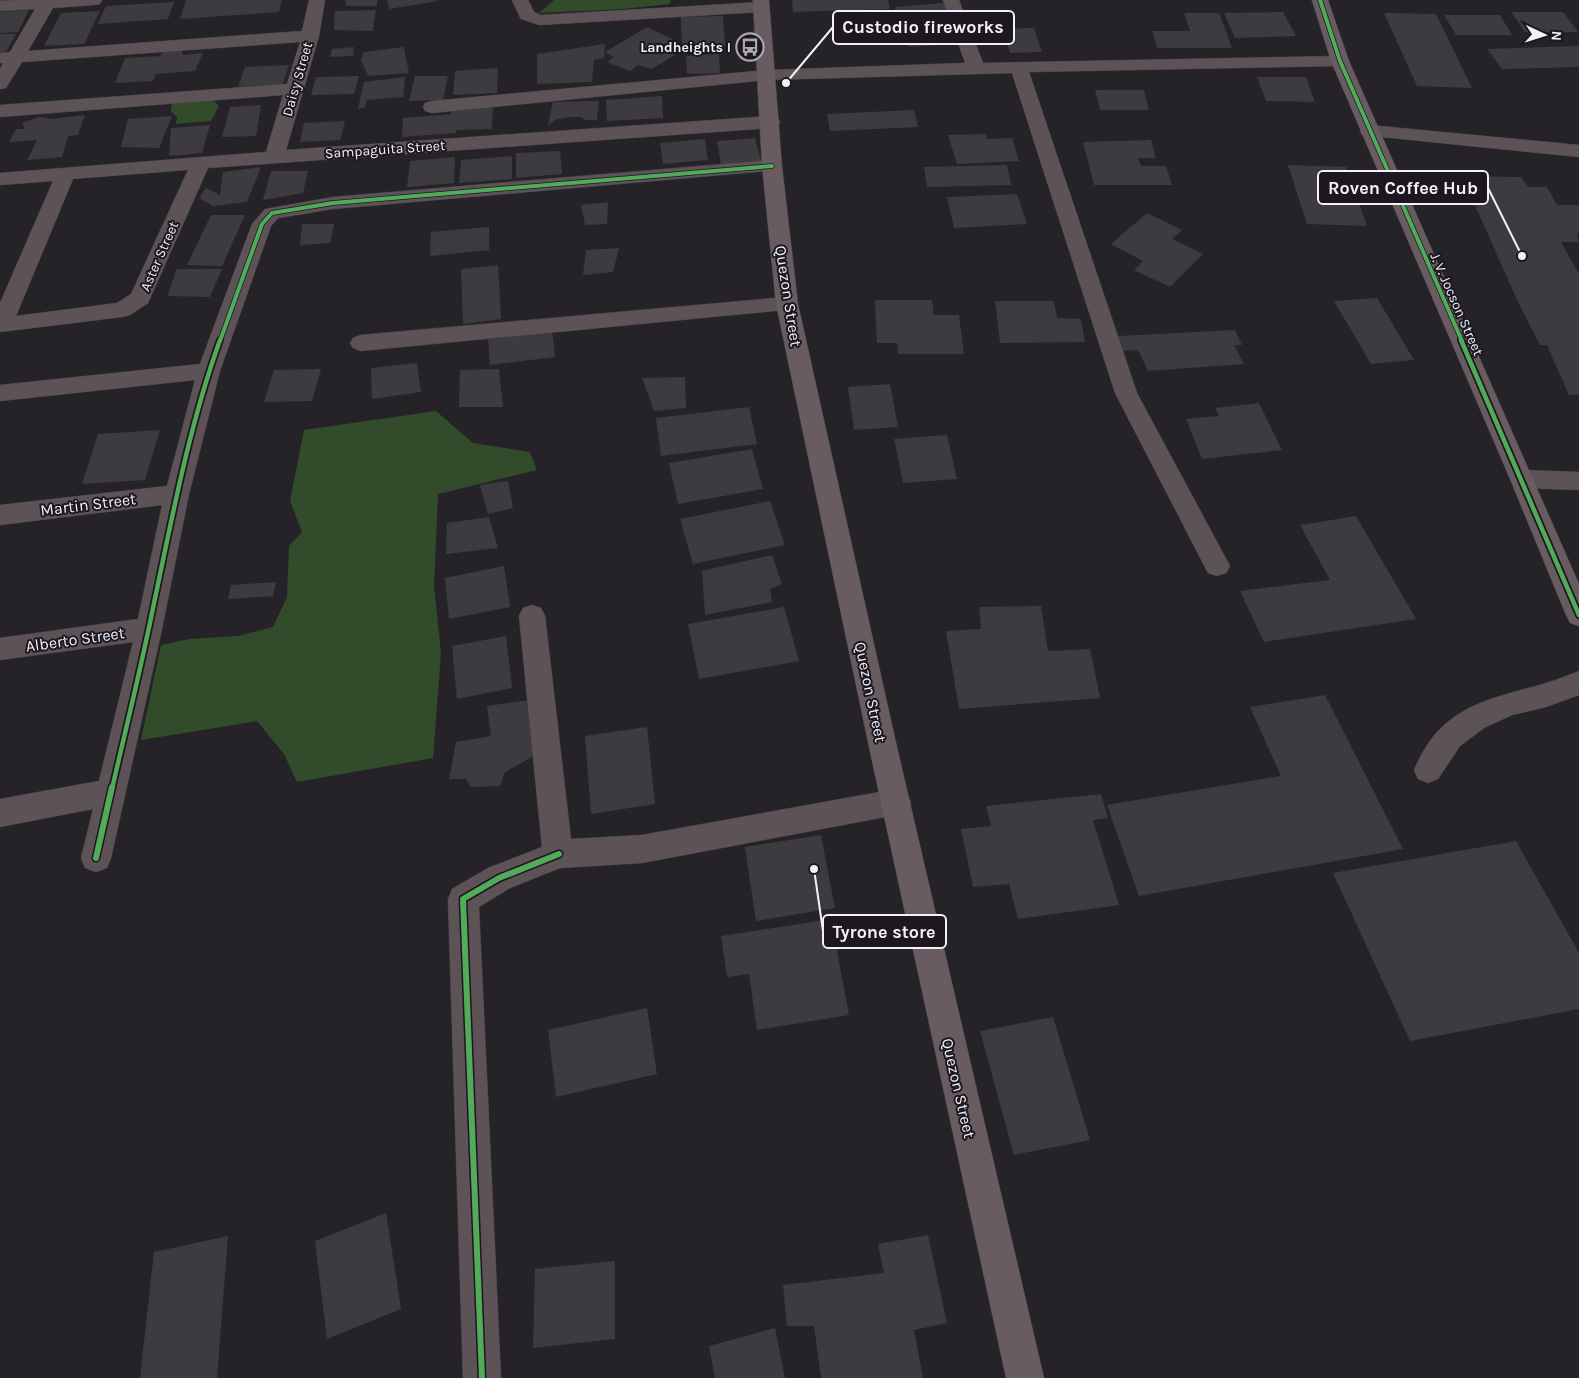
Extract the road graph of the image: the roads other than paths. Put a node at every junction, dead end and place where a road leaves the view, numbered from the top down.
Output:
1 (94, 0) edge
2 (317, 0) edge
3 (520, 0) edge
4 (951, 0) edge
5 (1320, 0) edge
6 (48, 1) edge
7 (761, 3) edge
8 (723, 5) edge
9 (0, 6) edge
10 (310, 36) junction
11 (7, 58) edge
12 (1340, 61) junction
13 (976, 68) junction
14 (1020, 68) junction
15 (767, 75) junction
16 (0, 84) edge
17 (295, 89) junction
18 (432, 106) dead end
19 (0, 111) edge
20 (771, 122) junction
21 (1369, 131) junction
22 (1579, 151) edge
23 (274, 157) junction
24 (200, 164) junction
25 (772, 166) junction
26 (65, 175) junction
27 (0, 179) edge
28 (787, 304) junction
29 (1, 325) edge
30 (361, 343) dead end
31 (209, 371) junction
32 (0, 393) edge
33 (1522, 479) junction
34 (1579, 481) edge
35 (177, 494) junction
36 (0, 515) edge
37 (1217, 566) dead end
38 (1579, 615) edge
39 (532, 616) dead end
40 (150, 629) junction
41 (0, 649) edge
42 (1579, 683) edge
43 (1428, 770) dead end
44 (111, 792) junction
45 (896, 802) junction
46 (0, 813) edge
47 (559, 854) junction
48 (96, 858) dead end
49 (482, 1378) edge
50 (1024, 1378) edge

1 - 6 street
2 - 10 street, Daisy Street
3 - 8 street
4 - 13 street
5 - 12 main road, J. V. Jocson Street
6 - 9 street
6 - 11 street
7 - 8 street
7 - 15 main road, Quezon Street
10 - 11 street
10 - 17 street, Daisy Street
11 - 16 street
12 - 14 street
12 - 21 main road, J. V. Jocson Street
13 - 14 street
13 - 15 street
14 - 37 street
15 - 18 street
15 - 20 main road, Quezon Street
17 - 19 street
17 - 23 street, Daisy Street
20 - 23 street, Sampaguita Street
20 - 25 main road, Quezon Street
21 - 22 street
21 - 33 main road, J. V. Jocson Street
23 - 24 street, Sampaguita Street
24 - 26 street, Sampaguita Street
24 - 29 street, Aster Street
25 - 28 main road, Quezon Street
25 - 31 street
26 - 27 street, Sampaguita Street
26 - 29 street
28 - 30 street
28 - 45 main road, Quezon Street
31 - 32 street
31 - 35 street
33 - 34 street
33 - 38 main road, J. V. Jocson Street
35 - 36 street, Martin Street
35 - 40 street
39 - 47 street
40 - 41 street, Alberto Street
40 - 44 street
42 - 43 street
44 - 46 street
44 - 48 street
45 - 47 street
45 - 50 main road, Quezon Street
47 - 49 street

